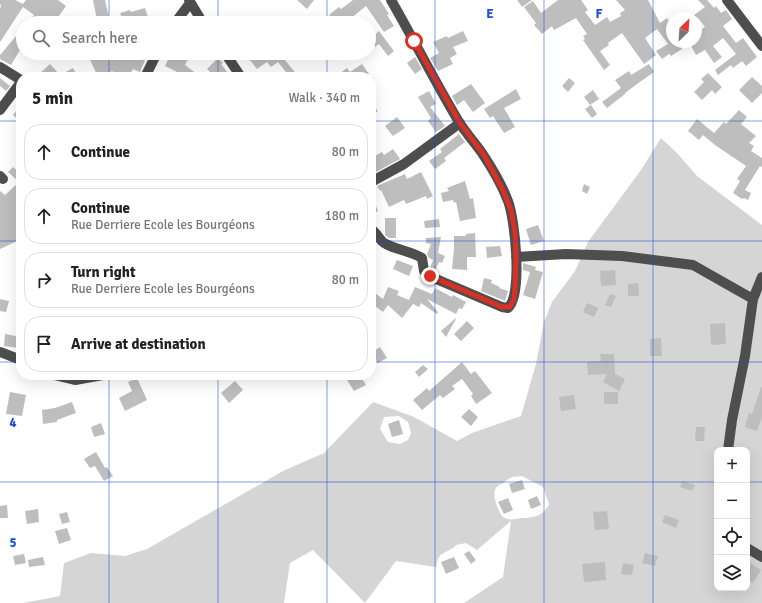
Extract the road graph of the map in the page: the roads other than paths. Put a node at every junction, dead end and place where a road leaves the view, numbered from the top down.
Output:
1 (391, 0) edge
2 (727, 0) edge
3 (190, 2) edge
4 (180, 16) edge
5 (199, 16) edge
6 (762, 46) edge
7 (154, 60) edge
8 (230, 60) edge
9 (0, 68) edge
10 (148, 72) edge
11 (238, 72) edge
12 (16, 78) edge
13 (16, 88) edge
14 (0, 110) edge
15 (460, 123) junction
16 (376, 179) edge
17 (376, 232) edge
18 (516, 257) junction
19 (762, 277) edge
20 (753, 299) junction
21 (0, 352) edge
22 (16, 358) edge
23 (728, 447) edge
24 (750, 550) edge
25 (762, 557) edge

1 - 15 street
2 - 6 street
3 - 4 street
3 - 5 street
7 - 10 street
8 - 11 street
9 - 12 street
13 - 14 street
15 - 16 street
15 - 18 street
17 - 18 street
18 - 20 street
19 - 20 street
20 - 23 street
21 - 22 street
24 - 25 street

